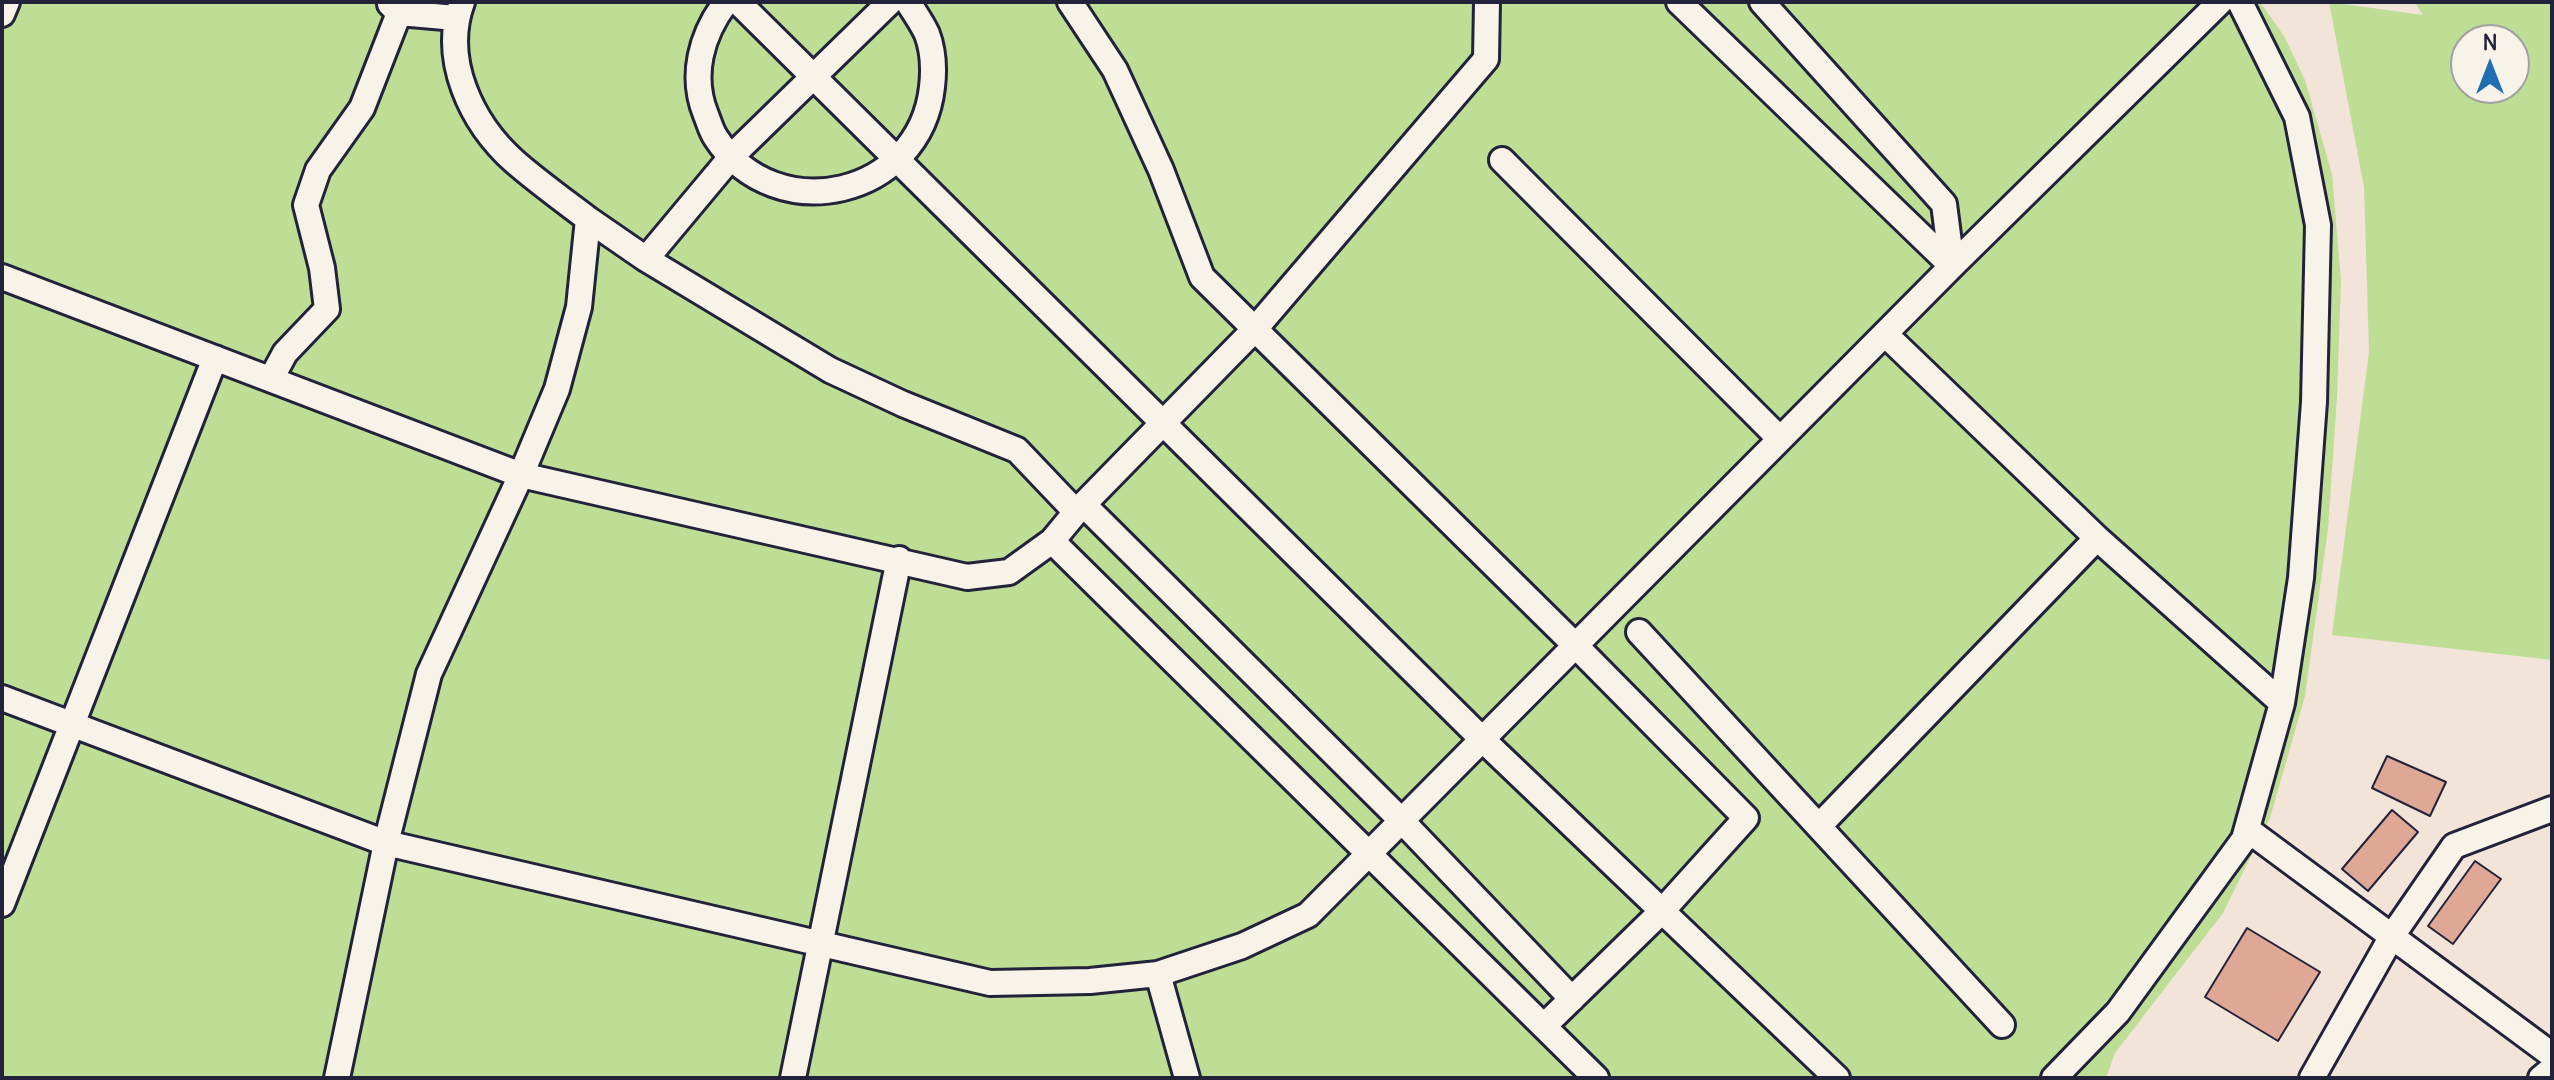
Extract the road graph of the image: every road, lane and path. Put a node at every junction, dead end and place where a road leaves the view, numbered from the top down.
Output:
1 (7, 2) edge
2 (726, 2) edge
3 (738, 2) edge
4 (890, 2) edge
5 (908, 2) edge
6 (1070, 2) edge
7 (1487, 2) edge
8 (1679, 2) edge
9 (1762, 2) edge
10 (2220, 2) edge
11 (2240, 2) edge
12 (394, 8) edge
13 (459, 10) edge
14 (2, 14) edge
15 (812, 76) junction
16 (732, 156) junction
17 (897, 160) junction
18 (1502, 160) dead end
19 (588, 219) junction
20 (646, 259) junction
21 (1952, 266) junction
22 (2, 277) edge
23 (1255, 329) junction
24 (1885, 334) junction
25 (215, 358) junction
26 (271, 379) junction
27 (1163, 424) junction
28 (1780, 439) junction
29 (521, 475) junction
30 (1080, 508) junction
31 (2097, 538) junction
32 (1052, 541) junction
33 (899, 559) junction
34 (1639, 632) dead end
35 (1575, 645) junction
36 (2, 698) edge
37 (2282, 703) junction
38 (74, 725) junction
39 (1483, 740) junction
40 (2552, 809) edge
41 (1402, 821) junction
42 (1819, 826) junction
43 (2248, 830) junction
44 (386, 843) junction
45 (1369, 853) junction
46 (2, 904) edge
47 (1663, 910) junction
48 (2392, 936) junction
49 (820, 945) junction
50 (1158, 974) junction
51 (1572, 999) junction
52 (2002, 1025) dead end
53 (1544, 1026) junction
54 (2552, 1055) edge
55 (2552, 1069) edge
56 (337, 1078) edge
57 (793, 1078) edge
58 (1187, 1078) edge
59 (1596, 1078) edge
60 (1837, 1078) edge
61 (2054, 1078) edge
62 (2312, 1078) edge
63 (2541, 1078) edge

1 - 14 lane
2 - 16 lane
3 - 15 lane
4 - 15 lane
5 - 17 lane
6 - 23 lane
7 - 23 lane
8 - 21 lane
9 - 21 lane
10 - 21 lane
11 - 37 lane
12 - 13 lane
12 - 26 lane
13 - 19 lane
15 - 16 lane
15 - 17 lane
16 - 17 lane
16 - 20 lane
17 - 27 lane
18 - 28 lane
19 - 20 lane
19 - 29 lane
20 - 30 lane
21 - 24 lane
22 - 25 lane
23 - 27 lane
23 - 35 lane
24 - 28 lane
24 - 31 lane
25 - 26 lane
25 - 38 lane
26 - 29 lane
27 - 30 lane
27 - 39 lane
28 - 35 lane
29 - 33 lane
29 - 44 lane
30 - 32 lane
30 - 41 lane
31 - 37 lane
31 - 42 lane
32 - 33 lane
32 - 45 lane
33 - 49 lane
34 - 42 lane
35 - 39 lane
35 - 47 lane
36 - 38 lane
37 - 43 lane
38 - 44 lane
38 - 46 lane
39 - 41 lane
39 - 47 lane
40 - 48 lane
41 - 45 lane
41 - 51 lane
42 - 52 lane
43 - 48 lane
43 - 61 lane
44 - 49 lane
44 - 56 lane
45 - 50 lane
45 - 53 lane
47 - 51 lane
47 - 60 lane
48 - 54 lane
48 - 62 lane
49 - 50 lane
49 - 57 lane
50 - 58 lane
51 - 53 lane
53 - 59 lane
55 - 63 lane

